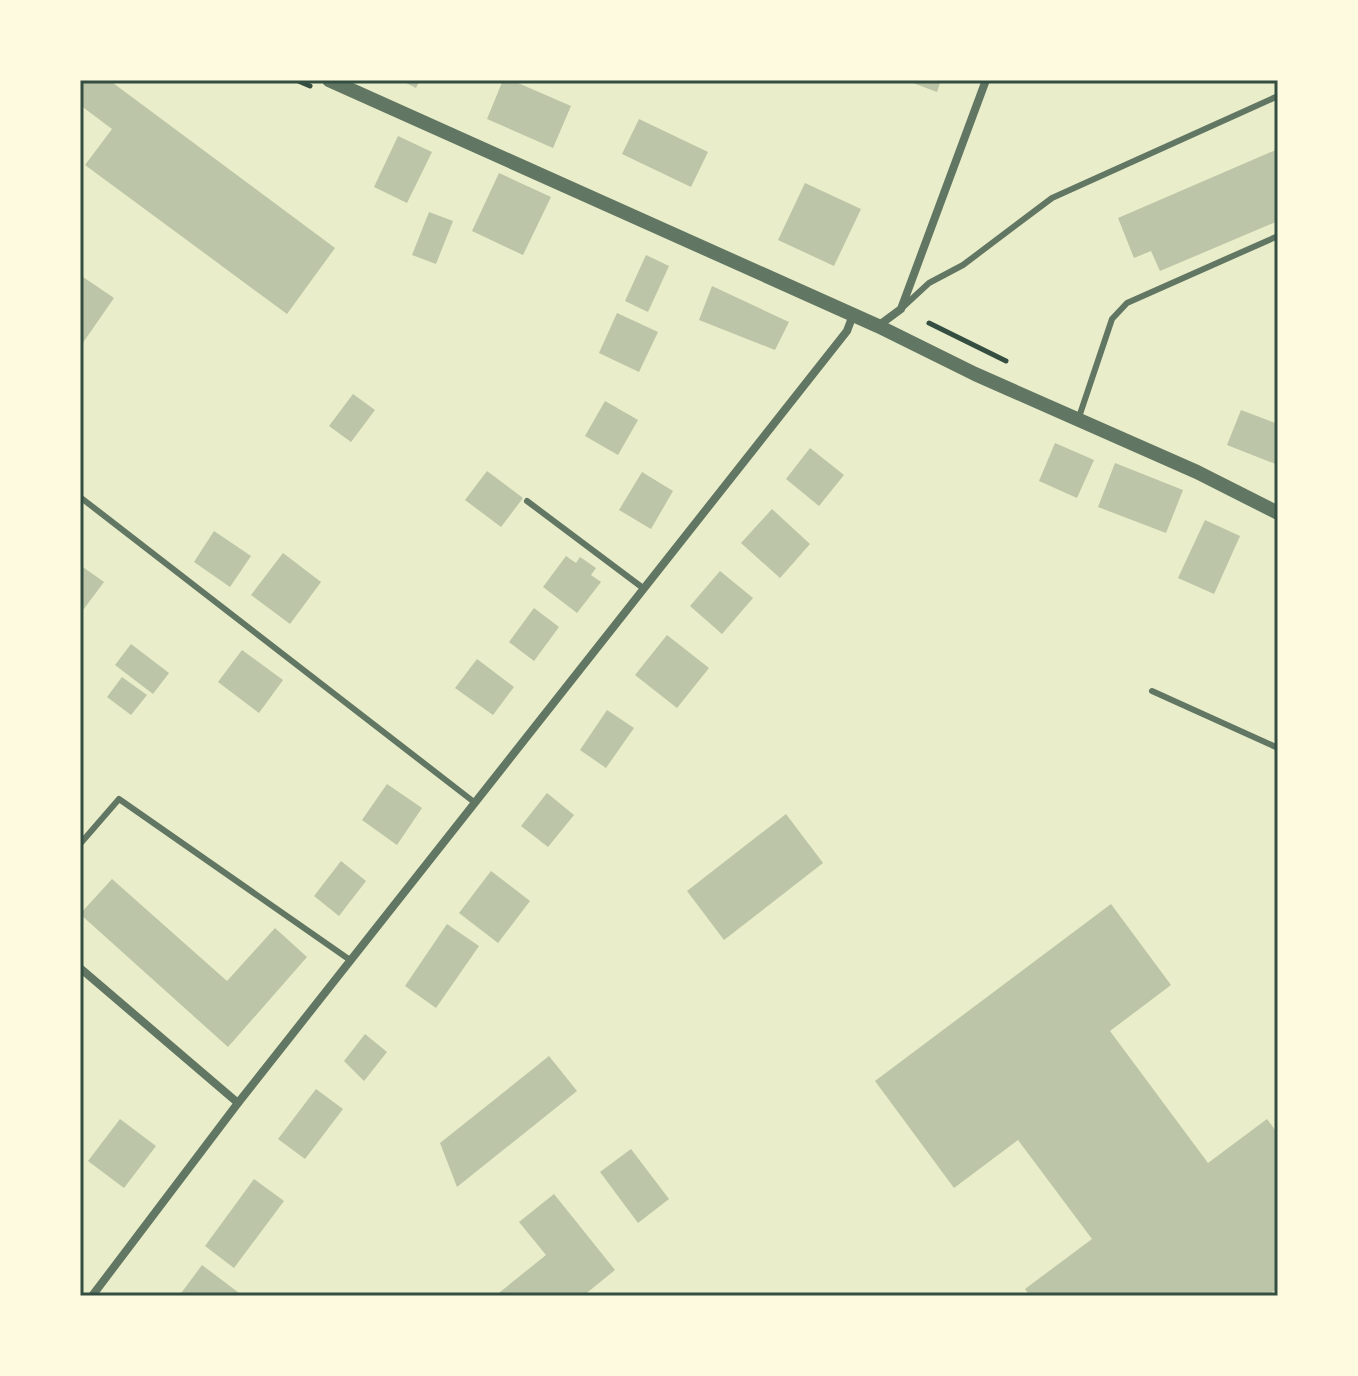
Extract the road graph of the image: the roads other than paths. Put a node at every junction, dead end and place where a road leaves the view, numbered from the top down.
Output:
1 (329, 80) edge
2 (986, 80) edge
3 (1278, 96) edge
4 (1278, 236) edge
5 (901, 309) junction
6 (853, 315) junction
7 (878, 326) junction
8 (1078, 421) junction
9 (80, 497) edge
10 (527, 501) dead end
11 (1278, 513) edge
12 (643, 588) junction
13 (1152, 691) dead end
14 (1278, 748) edge
15 (474, 802) junction
16 (80, 844) edge
17 (350, 960) junction
18 (80, 968) edge
19 (238, 1103) junction
20 (92, 1296) edge

1 - 6 street
2 - 5 street
3 - 5 lane
4 - 8 lane
5 - 7 street
6 - 7 street
6 - 12 street
7 - 8 street
8 - 11 street
9 - 15 lane
10 - 12 lane
12 - 15 street
13 - 14 lane
15 - 17 street
16 - 17 lane
17 - 19 street
18 - 19 street
19 - 20 street

